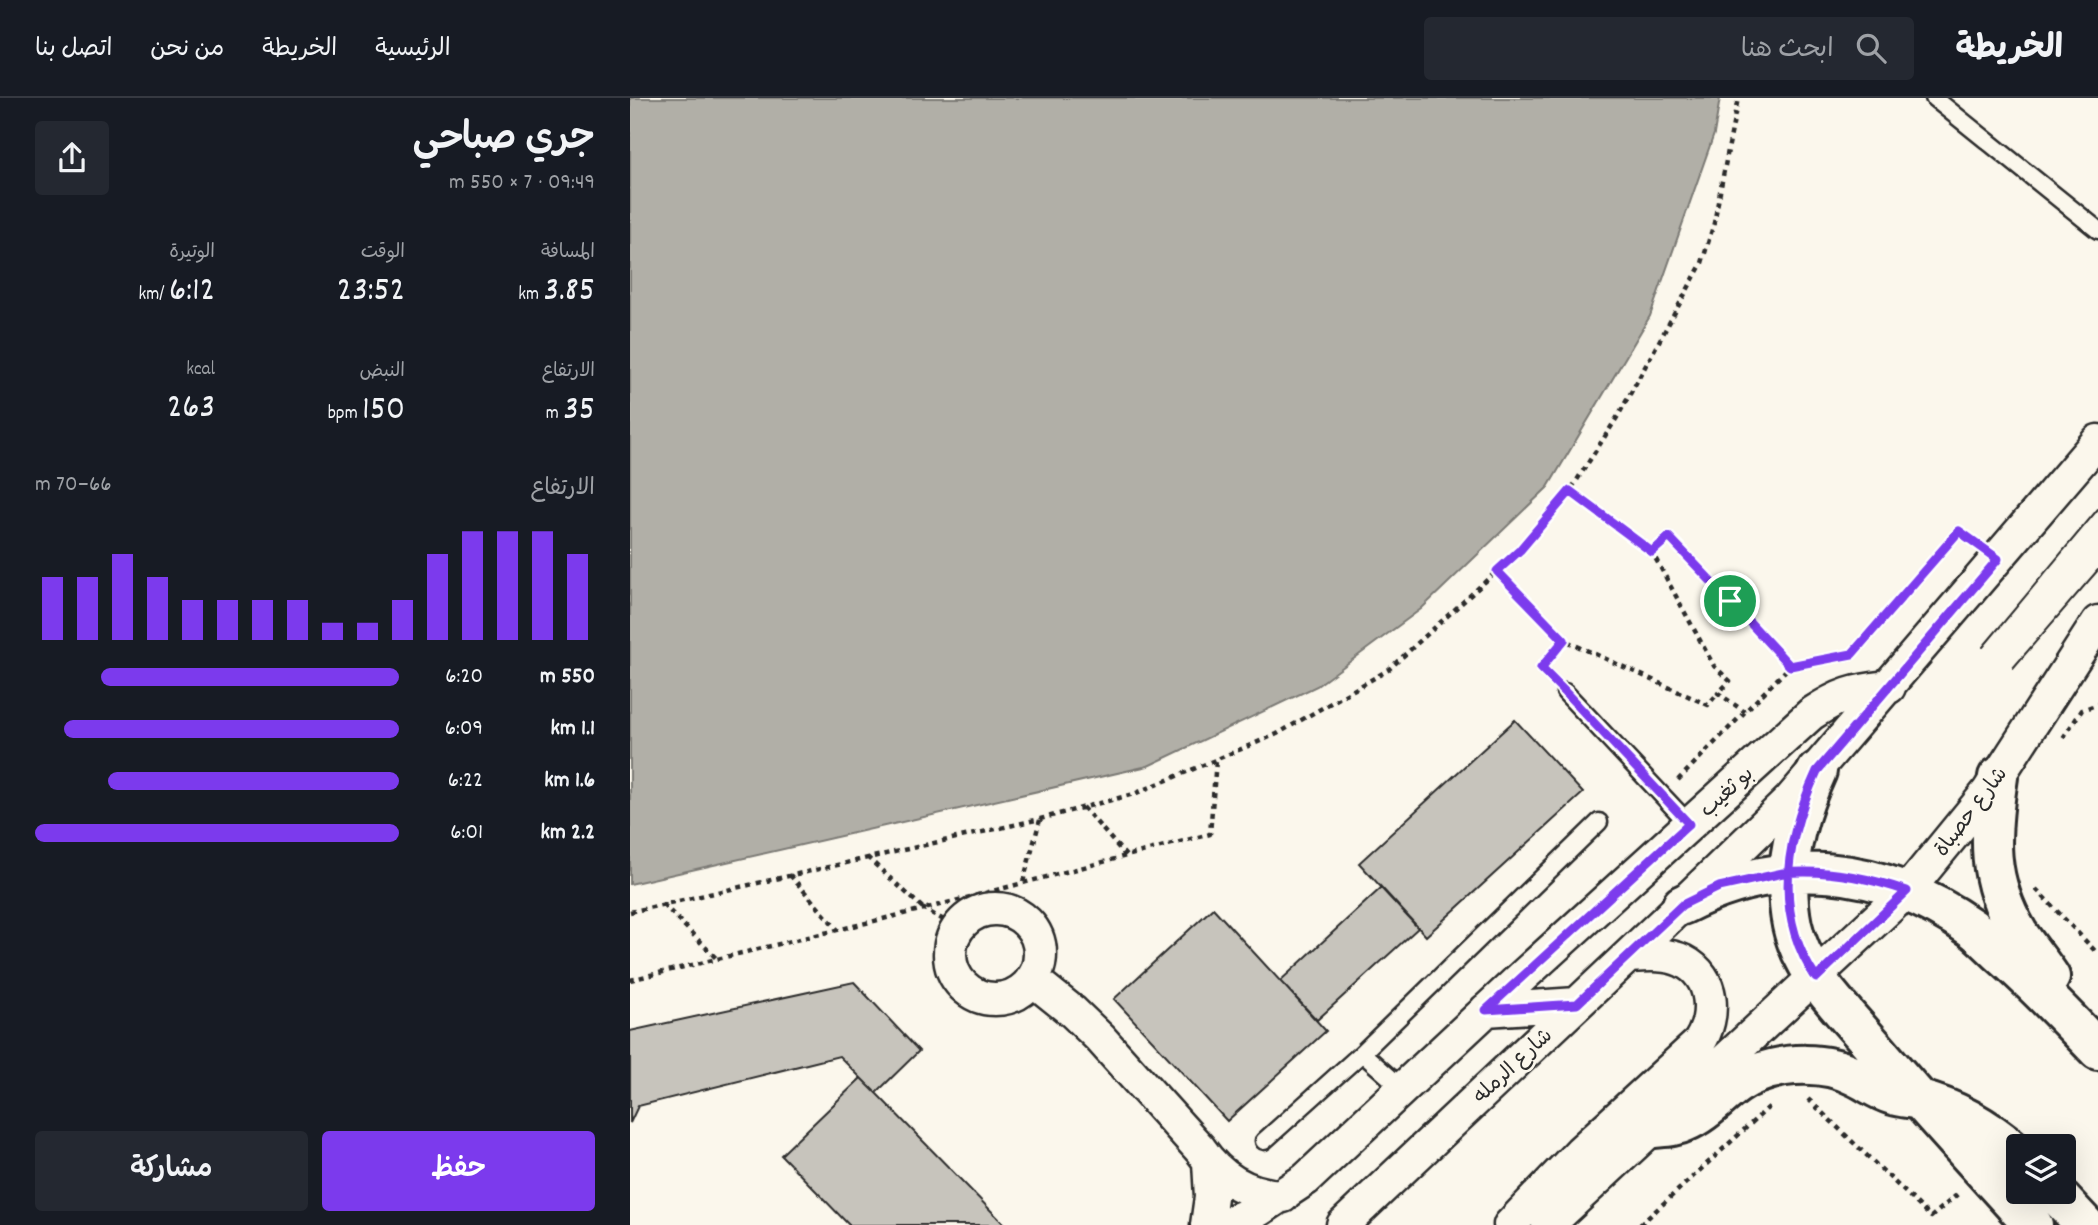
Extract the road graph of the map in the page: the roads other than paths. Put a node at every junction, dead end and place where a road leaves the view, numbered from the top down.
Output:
1 (1934, 98) edge
2 (2098, 230) edge
3 (2098, 441) edge
4 (2098, 622) edge
5 (1889, 687) junction
6 (1565, 692) road end
7 (1817, 771) junction
8 (1998, 777) junction
9 (1599, 822) dead end
10 (1689, 824) junction
11 (1789, 872) junction
12 (1907, 891) junction
13 (1682, 905) junction
14 (1628, 956) junction
15 (1816, 978) junction
16 (1032, 979) junction
17 (1577, 1004) junction
18 (1486, 1010) junction
19 (2069, 1020) junction
20 (2098, 1050) edge
21 (1362, 1053) junction
22 (1403, 1089) junction
23 (1919, 1100) junction
24 (1654, 1128) junction
25 (1264, 1141) dead end
26 (2006, 1145) edge
27 (1209, 1162) junction
28 (1283, 1196) junction
29 (2065, 1204) edge
30 (1207, 1225) edge
31 (1223, 1225) edge
32 (1343, 1225) edge
33 (1510, 1225) edge
34 (1548, 1225) edge
35 (2033, 1225) edge
36 (2085, 1225) edge

1 - 2 lane
3 - 5 street
4 - 8 street, شارع حصباة
5 - 7 street
5 - 10 street, بو ثغيب
6 - 10 lane
7 - 11 main road
7 - 13 street, شارع الرمله
8 - 12 street, شارع حصباة
8 - 19 main road
9 - 21 lane
10 - 18 street, بو ثغيب
11 - 12 main road, شارع الرمله
11 - 13 main road, شارع الرمله
11 - 15 main road
12 - 15 street, شارع حصباة
12 - 19 main road, شارع الرمله
13 - 14 street, شارع الرمله
14 - 17 street, شارع الرمله
14 - 33 street
15 - 23 main road
15 - 24 street
16 - 16 street
16 - 27 street
17 - 18 street
17 - 32 street, شارع الرمله
18 - 22 street, بو ثغيب
19 - 20 main road, شارع الرمله
21 - 22 lane
21 - 25 lane
22 - 28 street, بو ثغيب
23 - 24 main road
23 - 26 main road
23 - 35 main road
24 - 34 street
27 - 28 street
27 - 30 street
28 - 31 street, بو ثغيب
29 - 36 main road

